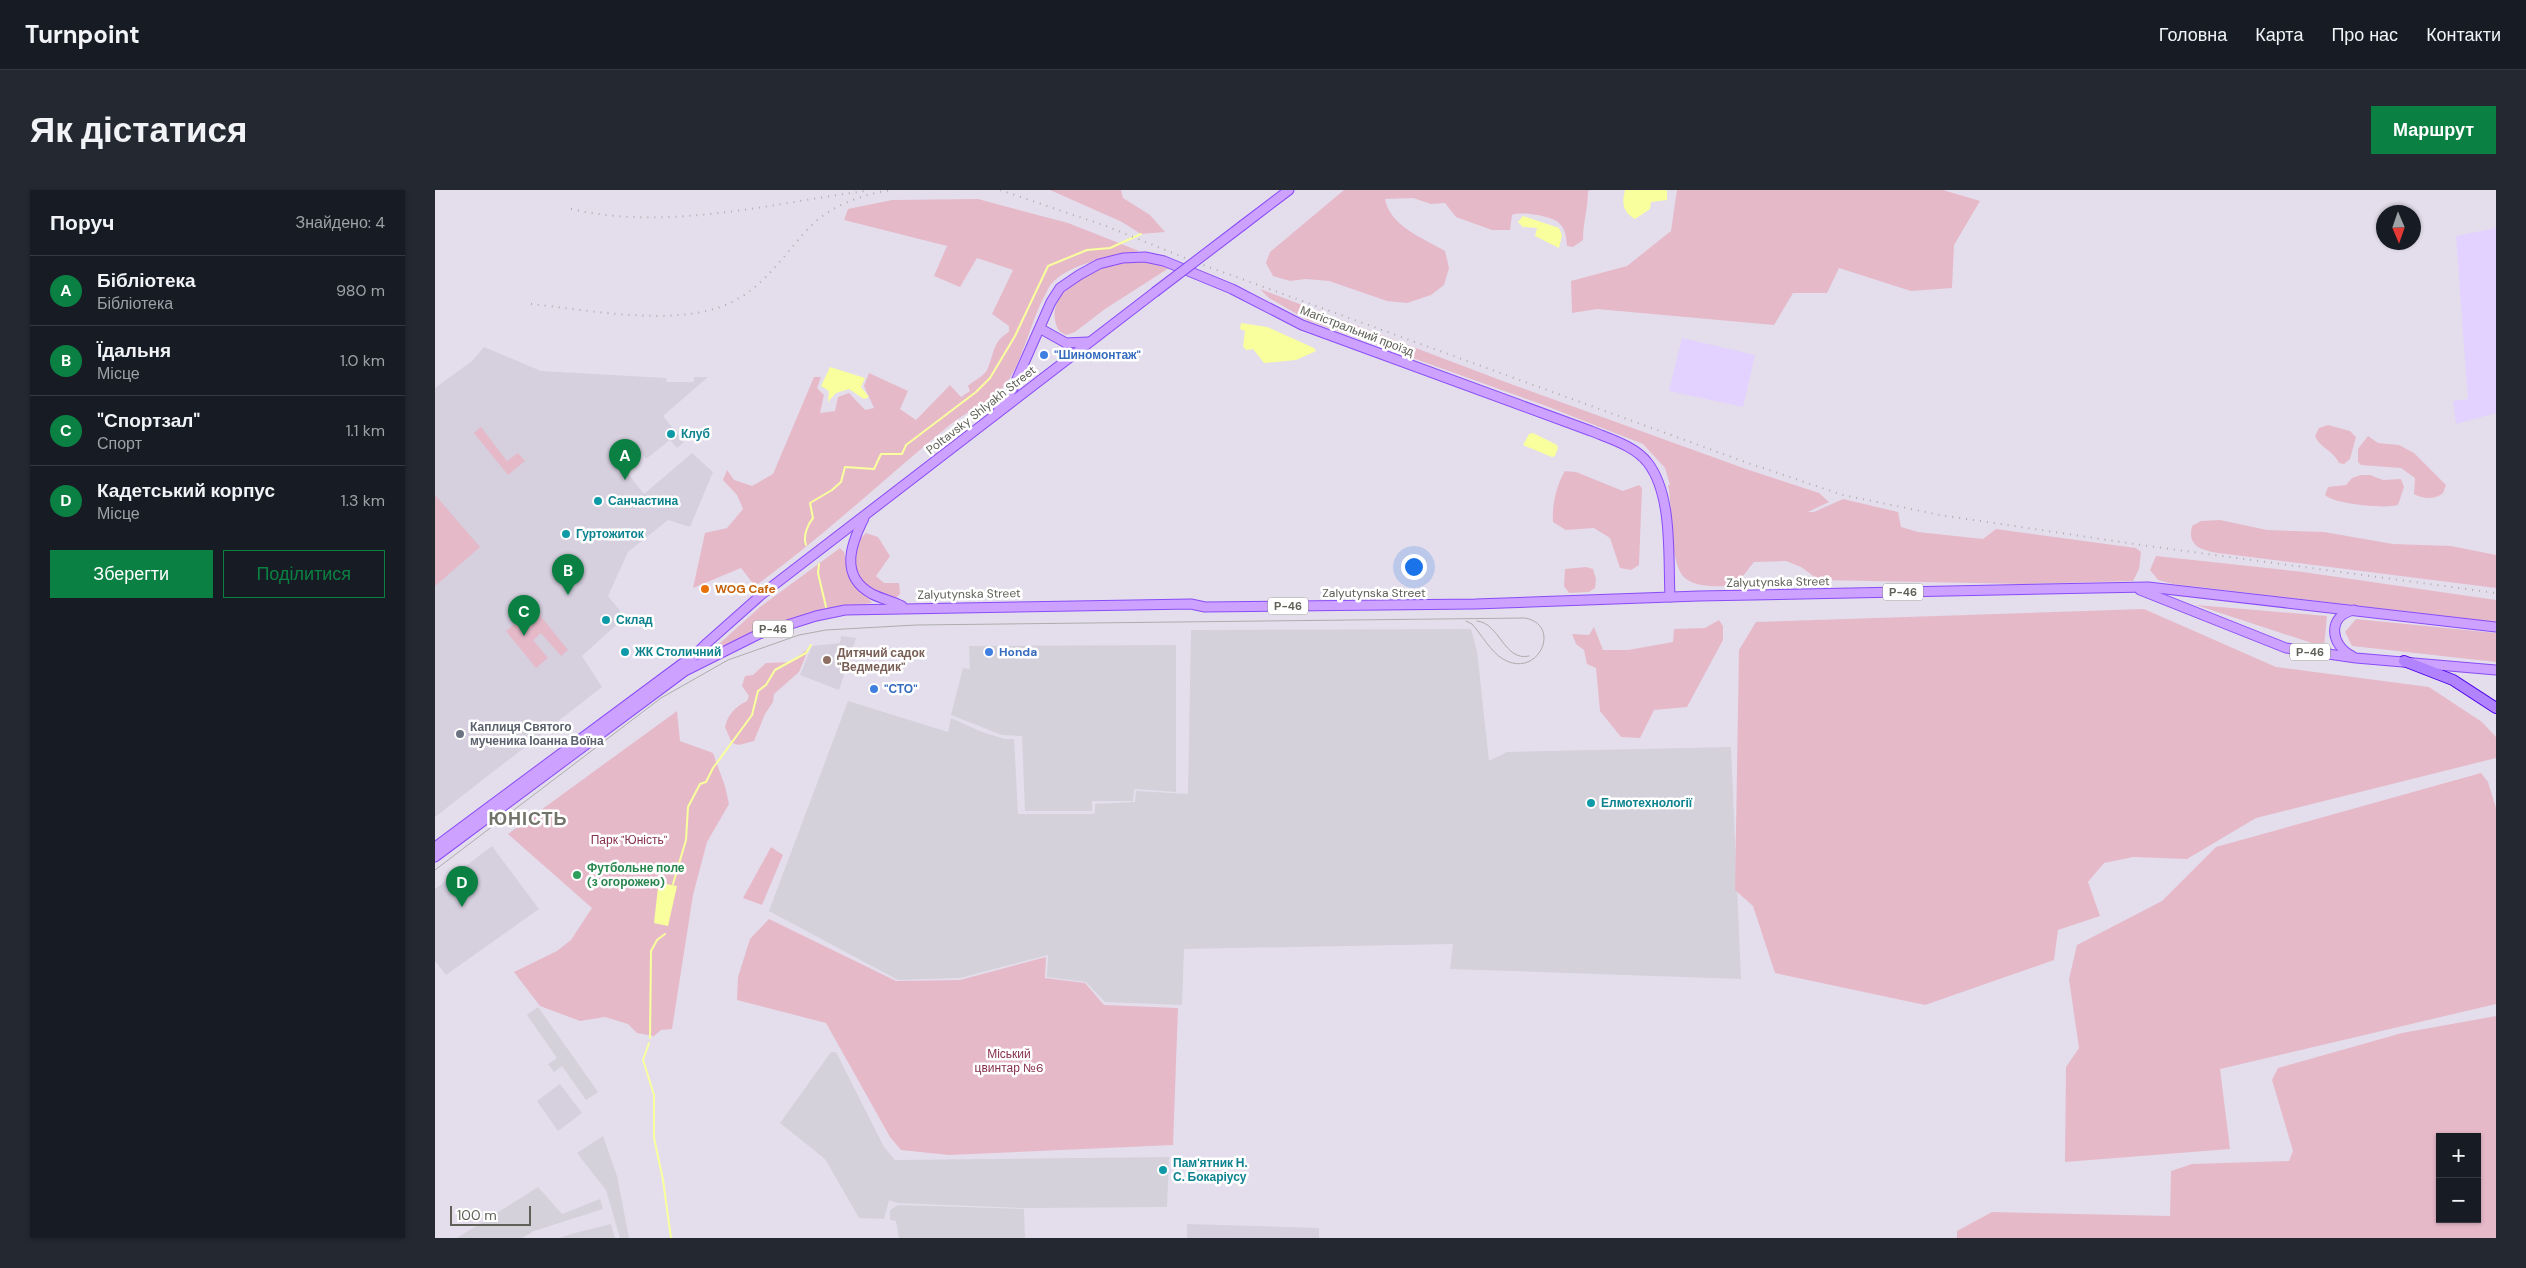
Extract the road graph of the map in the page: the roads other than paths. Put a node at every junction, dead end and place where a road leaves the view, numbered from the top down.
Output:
1 (1289, 190) edge
2 (1041, 329) junction
3 (1089, 342) junction
4 (997, 413) junction
5 (865, 514) junction
6 (2135, 588) junction
7 (873, 594) junction
8 (1670, 598) junction
9 (869, 608) junction
10 (904, 608) junction
11 (2359, 610) junction
12 (2496, 627) edge
13 (693, 656) junction
14 (2356, 658) junction
15 (2404, 662) junction
16 (2496, 670) edge
17 (665, 686) junction
18 (2496, 708) edge
19 (435, 847) edge
20 (435, 857) edge

1 - 3 main road, Poltavsky Shlyakh Street, bridge
2 - 3 main road
2 - 4 main road, Магістральний проїзд
2 - 8 main road, Магістральний проїзд
3 - 4 main road, Poltavsky Shlyakh Street
4 - 5 main road, Poltavsky Shlyakh Street
5 - 7 main road
5 - 13 main road, Poltavsky Shlyakh Street
6 - 8 main road, Zalyutynska Street / Р-46
6 - 11 main road, Р-46
6 - 14 main road, Р-46
7 - 9 main road
7 - 10 main road
8 - 10 main road, Zalyutynska Street / Р-46
9 - 10 main road, Zalyutynska Street / Р-46
9 - 17 main road, Zalyutynska Street / Р-46
11 - 12 main road, Р-46
11 - 14 main road
13 - 17 main road, Poltavsky Shlyakh Street
13 - 19 main road, Poltavsky Shlyakh Street
14 - 15 main road, Р-46
15 - 16 main road, Р-46
15 - 18 highway
17 - 20 main road, Zalyutynska Street / Р-46

